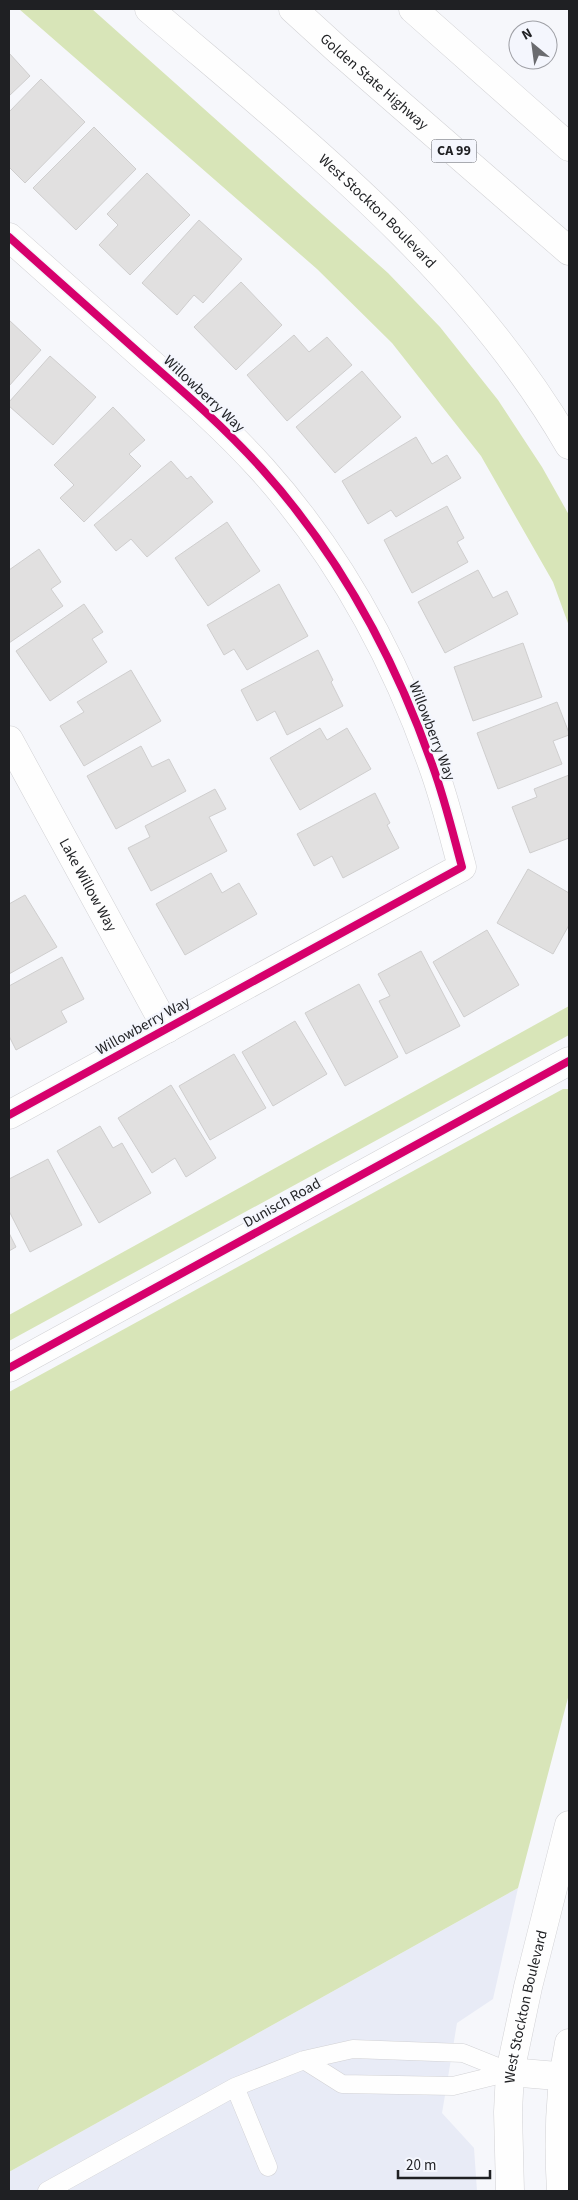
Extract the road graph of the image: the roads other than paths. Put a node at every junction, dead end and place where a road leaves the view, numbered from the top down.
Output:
1 (149, 9) edge
2 (293, 9) edge
3 (413, 9) edge
4 (569, 147) edge
5 (9, 238) edge
6 (569, 252) edge
7 (569, 445) edge
8 (9, 740) edge
9 (167, 1029) junction
10 (569, 1061) edge
11 (9, 1115) edge
12 (9, 1368) edge
13 (569, 1825) edge
14 (569, 2043) edge
15 (304, 2060) junction
16 (510, 2072) junction
17 (566, 2076) edge
18 (235, 2087) junction
19 (268, 2167) dead end
20 (47, 2191) edge
21 (510, 2191) edge
22 (561, 2191) edge

1 - 7 main road, West Stockton Boulevard
2 - 6 main road, Golden State Highway / CA 99
3 - 4 main road
5 - 9 main road, Willowberry Way
8 - 9 main road, Lake Willow Way
9 - 11 main road, Willowberry Way
10 - 12 main road, Dunisch Road
13 - 16 main road, West Stockton Boulevard
14 - 17 main road
15 - 16 lane
15 - 16 lane
15 - 18 lane
16 - 17 main road
16 - 21 main road, West Stockton Boulevard
17 - 22 main road
18 - 19 lane
18 - 20 lane

